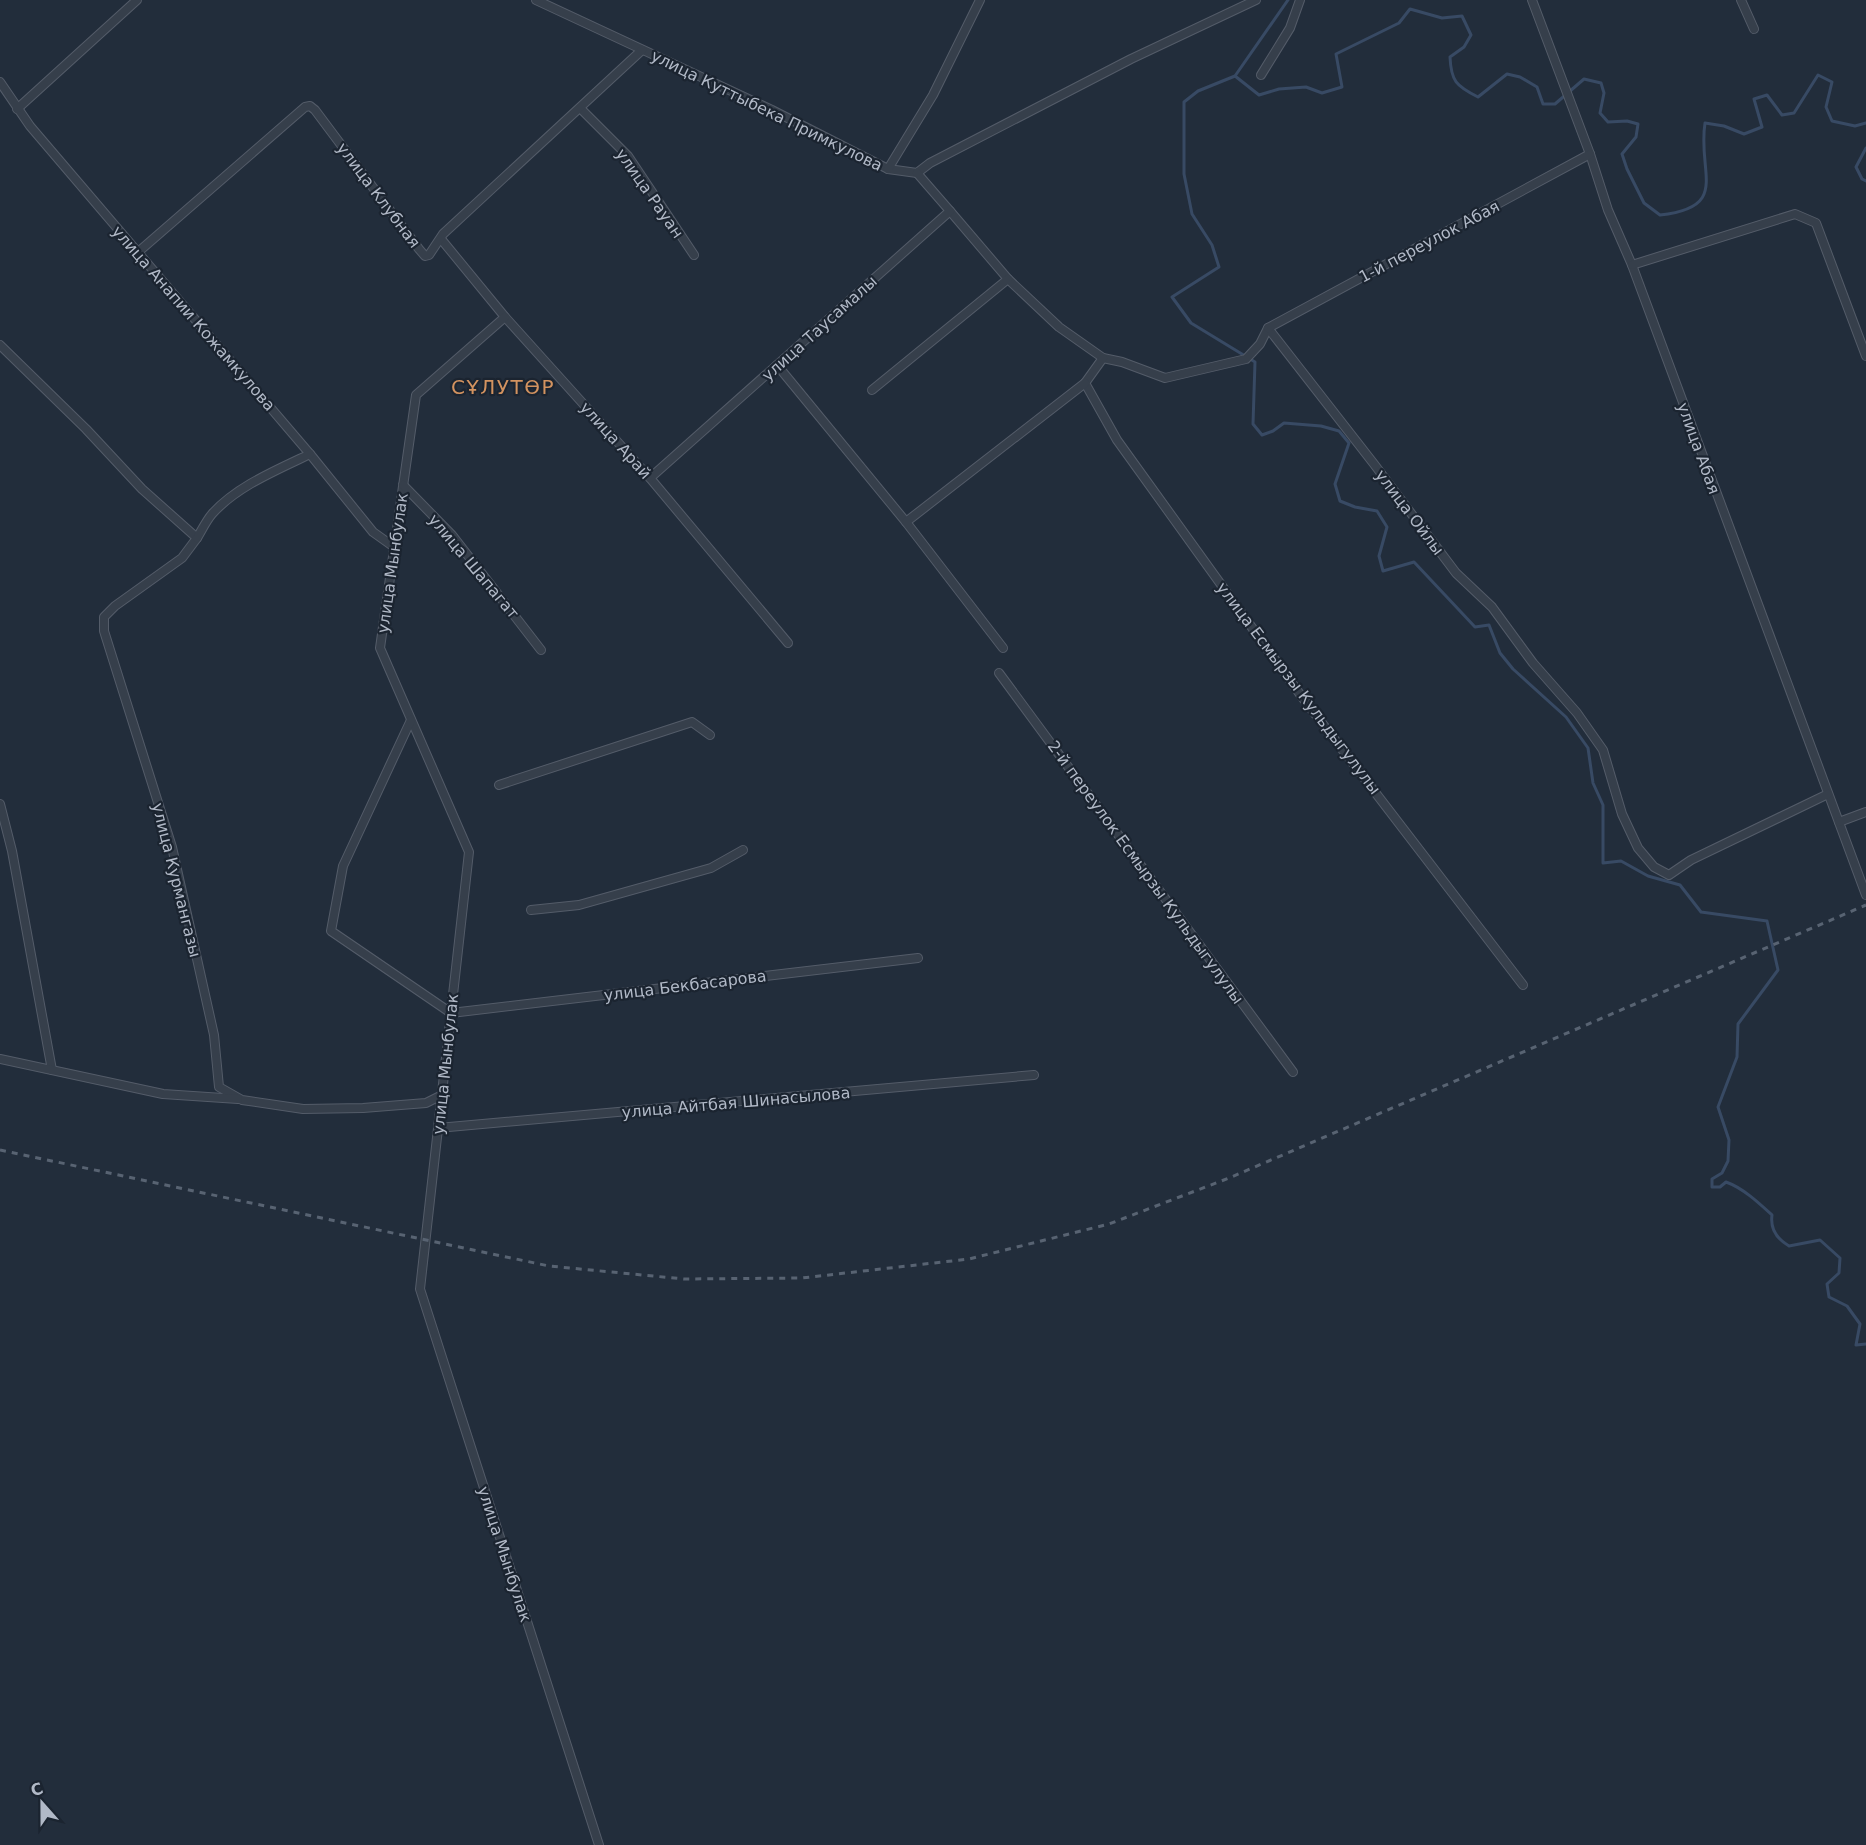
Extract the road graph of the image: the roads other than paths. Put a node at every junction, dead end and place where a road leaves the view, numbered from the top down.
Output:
1 (137, 0) edge
2 (537, 0) edge
3 (980, 0) edge
4 (1256, 0) edge
5 (1300, 0) edge
6 (1532, 0) edge
7 (1741, 0) edge
8 (1755, 29) dead end
9 (642, 50) junction
10 (1261, 75) dead end
11 (0, 82) edge
12 (580, 108) junction
13 (17, 109) junction
14 (1590, 154) junction
15 (888, 169) junction
16 (917, 173) junction
17 (950, 211) junction
18 (441, 239) junction
19 (137, 253) junction
20 (694, 255) dead end
21 (1632, 265) junction
22 (1008, 279) junction
23 (505, 317) junction
24 (1268, 328) junction
25 (0, 345) edge
26 (1866, 356) edge
27 (1103, 358) junction
28 (777, 365) junction
29 (1084, 383) junction
30 (872, 390) dead end
31 (310, 454) junction
32 (651, 478) junction
33 (403, 485) junction
34 (906, 522) junction
35 (197, 538) junction
36 (394, 547) junction
37 (788, 643) dead end
38 (1003, 648) dead end
39 (541, 650) dead end
40 (999, 673) dead end
41 (411, 720) junction
42 (710, 735) dead end
43 (500, 785) dead end
44 (1828, 794) junction
45 (0, 804) edge
46 (1866, 812) edge
47 (1839, 822) junction
48 (744, 850) dead end
49 (1866, 896) edge
50 (531, 910) dead end
51 (918, 958) dead end
52 (1523, 985) dead end
53 (451, 1013) junction
54 (0, 1059) edge
55 (52, 1070) junction
56 (1293, 1072) dead end
57 (1034, 1075) dead end
58 (442, 1095) junction
59 (242, 1100) junction
60 (438, 1128) junction
61 (599, 1845) edge

1 - 13 street
2 - 9 street, улица Куттыбека Примкулова
3 - 15 street
4 - 16 street
5 - 10 street
6 - 14 street, улица Абая
7 - 8 street
9 - 12 street, улица Клубная
9 - 15 street, улица Куттыбека Примкулова
11 - 13 street, улица Анапии Кожамкулова
12 - 18 street, улица Клубная
12 - 20 street, улица Рауан
13 - 19 street, улица Анапии Кожамкулова
14 - 21 street, улица Абая
14 - 24 street, 1-й переулок Абая
15 - 16 street, улица Куттыбека Примкулова
16 - 17 street
17 - 22 street
17 - 28 street, улица Таусамалы
18 - 19 street, улица Клубная
18 - 23 street, улица Арай
19 - 31 street, улица Анапии Кожамкулова
21 - 26 street
21 - 44 street, улица Абая
22 - 27 street
22 - 30 street
23 - 32 street, улица Арай
23 - 33 street, улица Мынбулак
24 - 27 street
24 - 44 street, улица Ойлы
25 - 35 street
27 - 29 street
28 - 32 street, улица Таусамалы
28 - 34 street
29 - 34 street
29 - 52 street, улица Есмырзы Кульдыгулулы
31 - 35 street
31 - 36 street, улица Анапии Кожамкулова
32 - 37 street, улица Арай
33 - 36 street, улица Мынбулак
33 - 39 street, улица Шапагат
34 - 38 street
35 - 59 street, улица Курмангазы
36 - 41 street, улица Мынбулак
40 - 56 street, 2-й переулок Есмырзы Кульдыгулулы
41 - 53 street, улица Мынбулак
41 - 53 street
42 - 43 street
44 - 47 street, улица Абая
45 - 55 street
46 - 47 street
47 - 49 street, улица Абая
48 - 50 street
51 - 53 street, улица Бекбасарова
53 - 58 street, улица Мынбулак
54 - 55 street
55 - 59 street
57 - 60 street, улица Айтбая Шинасылова
58 - 59 street, улица Курмангазы
58 - 60 street, улица Мынбулак
60 - 61 street, улица Мынбулак

